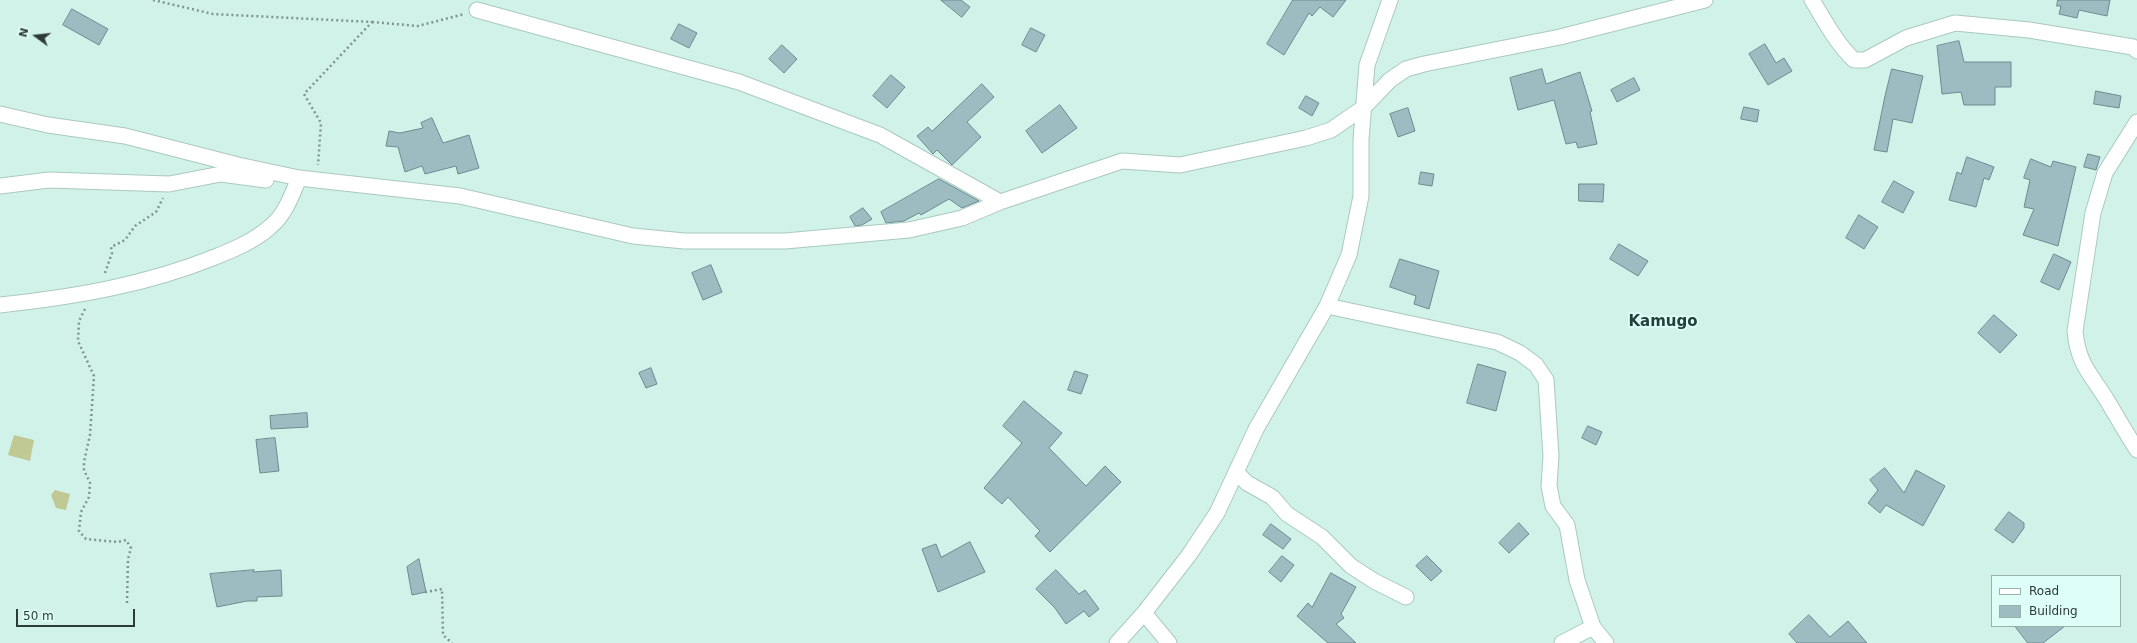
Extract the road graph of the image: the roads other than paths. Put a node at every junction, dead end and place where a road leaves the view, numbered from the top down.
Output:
1 (1390, 0) edge
2 (1705, 0) edge
3 (1812, 0) edge
4 (477, 10) road end
5 (2136, 48) edge
6 (1363, 108) junction
7 (0, 114) edge
8 (2137, 122) edge
9 (299, 178) junction
10 (0, 186) edge
11 (1000, 202) junction
12 (0, 305) edge
13 (1328, 306) junction
14 (2137, 450) edge
15 (1236, 472) junction
16 (1406, 597) dead end
17 (1144, 613) junction
18 (1592, 627) junction
19 (1117, 643) edge
20 (1169, 643) edge
21 (1562, 643) edge
22 (1606, 643) edge

1 - 6 street
2 - 6 street
3 - 5 street
4 - 11 street
6 - 11 street
6 - 13 street
7 - 9 street
8 - 14 street
9 - 10 street
9 - 11 street
9 - 12 street
13 - 15 street
13 - 18 street
15 - 16 street
15 - 17 street
17 - 19 street
17 - 20 street
18 - 21 street
18 - 22 street

